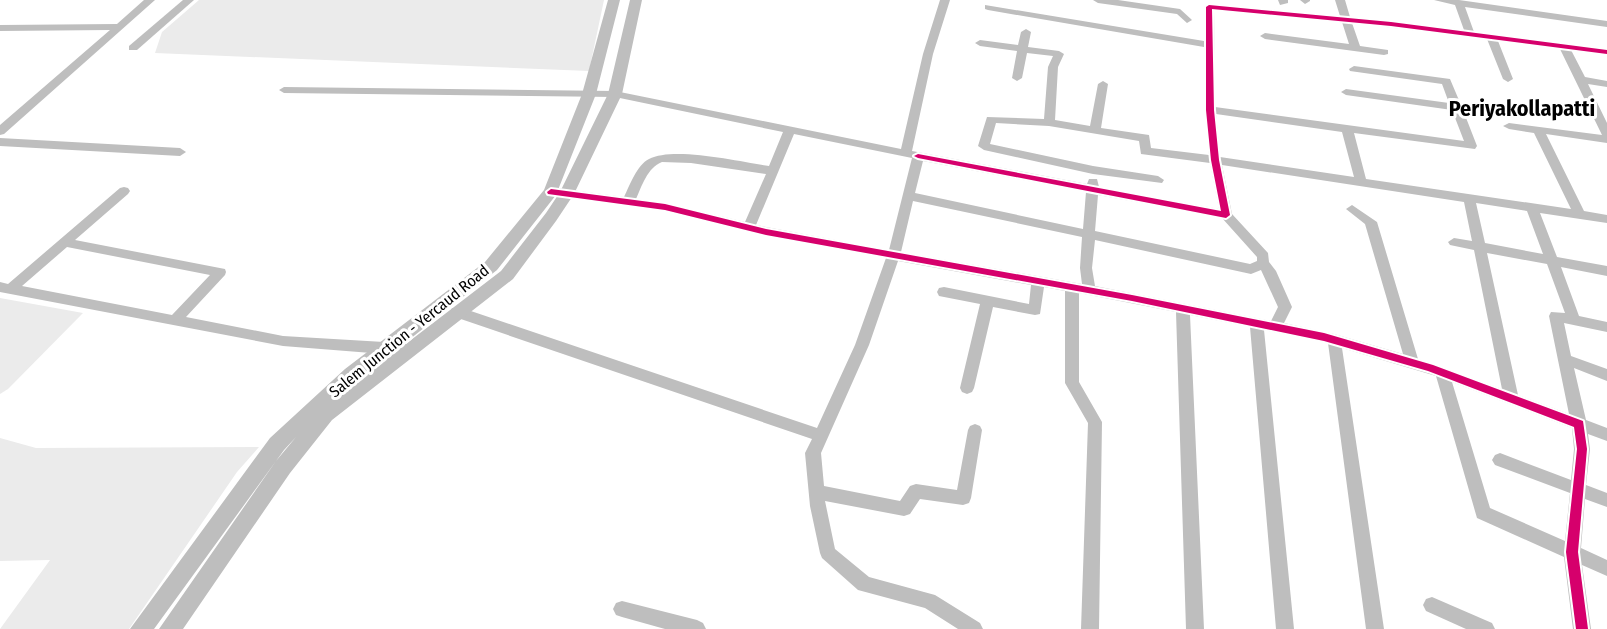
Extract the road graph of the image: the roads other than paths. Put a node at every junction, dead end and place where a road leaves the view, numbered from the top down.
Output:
1 (150, 0) edge
2 (189, 0) edge
3 (614, 0) edge
4 (636, 0) edge
5 (945, 0) edge
6 (1098, 0) edge
7 (1340, 0) edge
8 (1439, 0) edge
9 (1459, 3) junction
10 (1208, 4) edge
11 (988, 7) dead end
12 (1187, 20) dead end
13 (1345, 20) junction
14 (1607, 24) edge
15 (119, 27) junction
16 (0, 28) edge
17 (1026, 33) dead end
18 (1470, 33) junction
19 (1265, 36) dead end
20 (1491, 36) junction
21 (980, 43) dead end
22 (1209, 45) junction
23 (1564, 45) junction
24 (1355, 47) junction
25 (133, 48) dead end
26 (1022, 49) junction
27 (1384, 52) dead end
28 (1607, 52) edge
29 (1354, 69) dead end
30 (1017, 78) dead end
31 (1508, 79) dead end
32 (1581, 80) junction
33 (1102, 84) dead end
34 (1607, 84) edge
35 (284, 90) dead end
36 (1346, 92) dead end
37 (590, 94) junction
38 (615, 94) junction
39 (1595, 106) junction
40 (1459, 108) junction
41 (1607, 108) edge
42 (1210, 110) junction
43 (1049, 123) junction
44 (1509, 126) dead end
45 (1347, 129) junction
46 (1095, 130) junction
47 (1538, 130) junction
48 (0, 131) edge
49 (789, 132) junction
50 (1607, 134) edge
51 (1607, 139) edge
52 (0, 142) edge
53 (180, 152) dead end
54 (912, 155) junction
55 (1215, 160) junction
56 (772, 171) junction
57 (1093, 171) junction
58 (1158, 180) dead end
59 (1361, 181) junction
60 (1094, 190) junction
61 (123, 191) dead end
62 (559, 193) junction
63 (908, 196) junction
64 (1468, 197) junction
65 (628, 202) junction
66 (1532, 207) junction
67 (1352, 209) dead end
68 (1579, 214) junction
69 (1226, 215) junction
70 (1607, 219) edge
71 (749, 228) junction
72 (1090, 235) junction
73 (64, 242) junction
74 (1454, 242) dead end
75 (1479, 247) junction
76 (894, 255) junction
77 (1552, 261) junction
78 (1263, 263) junction
79 (1607, 271) edge
80 (1038, 281) junction
81 (1072, 287) junction
82 (5, 288) edge
83 (1089, 291) junction
84 (944, 292) dead end
85 (988, 300) junction
86 (1183, 309) junction
87 (457, 312) junction
88 (175, 320) junction
89 (1574, 320) junction
90 (1256, 323) junction
91 (1275, 327) junction
92 (1607, 327) edge
93 (1334, 339) junction
94 (384, 348) junction
95 (1565, 359) junction
96 (1412, 362) junction
97 (1442, 372) junction
98 (1607, 375) edge
99 (967, 388) dead end
100 (1511, 398) junction
101 (1579, 424) junction
102 (975, 430) dead end
103 (1607, 435) edge
104 (821, 436) junction
105 (1500, 460) dead end
106 (1578, 488) junction
107 (817, 492) junction
108 (1607, 500) edge
109 (1572, 552) junction
110 (1607, 568) edge
111 (1432, 605) dead end
112 (622, 609) dead end
113 (141, 629) edge
114 (170, 629) edge
115 (697, 629) edge
116 (974, 629) edge
117 (1090, 629) edge
118 (1195, 629) edge
119 (1285, 629) edge
120 (1375, 629) edge
121 (1486, 629) edge
122 (1582, 629) edge

1 - 15 street
2 - 25 street
3 - 37 main road, Salem Junction - Yercaud Road
4 - 38 main road
5 - 54 street
6 - 12 street
7 - 13 street
8 - 9 street
9 - 14 street
9 - 18 street
10 - 13 street
10 - 22 street
11 - 22 street
13 - 18 street
13 - 24 street
15 - 16 street
15 - 48 street
17 - 26 street
18 - 20 street
19 - 24 street
20 - 23 street
20 - 31 street
21 - 26 street
22 - 42 street
23 - 28 street
23 - 32 street
24 - 27 street
26 - 30 street
26 - 43 street
29 - 40 street
32 - 34 street
32 - 39 street
33 - 46 street
35 - 37 street
36 - 40 street
37 - 38 street
37 - 62 main road, Salem Junction - Yercaud Road
38 - 49 street
38 - 62 main road
39 - 41 street
39 - 50 street
40 - 45 street
42 - 45 street
42 - 55 street
43 - 46 street
43 - 57 street
44 - 47 street
45 - 59 street
46 - 55 street
47 - 51 street
47 - 68 street
49 - 54 street
49 - 56 street
52 - 53 street
54 - 60 street
54 - 63 street
55 - 59 street
55 - 69 street
56 - 65 street
56 - 71 street
57 - 58 street
57 - 60 street
59 - 64 street
60 - 69 street
60 - 72 street
61 - 73 street
62 - 65 street
62 - 87 main road
62 - 94 main road, Salem Junction - Yercaud Road
63 - 72 street
63 - 76 street
64 - 66 street
64 - 75 street
65 - 71 street
66 - 68 street
66 - 77 street
67 - 96 street
68 - 70 street
69 - 78 street
71 - 76 street
72 - 78 street
72 - 83 street
73 - 82 street
73 - 88 street
74 - 75 street
75 - 77 street
75 - 100 street
76 - 80 street
76 - 104 street
77 - 79 street
77 - 89 street
78 - 91 street
80 - 81 street
80 - 85 street
81 - 83 street
81 - 117 street
82 - 88 street
83 - 86 street
84 - 85 street
85 - 99 street
86 - 90 street
86 - 118 street
87 - 104 street
87 - 114 main road
88 - 94 street
89 - 92 street
89 - 95 street
90 - 91 street
90 - 119 street
91 - 93 street
93 - 96 street
93 - 120 street
94 - 113 main road, Salem Junction - Yercaud Road
95 - 98 street
95 - 101 street
96 - 97 street
97 - 100 street
97 - 109 street
100 - 101 street
101 - 103 street
101 - 106 street
102 - 107 street
104 - 107 street
105 - 106 street
106 - 108 street
106 - 109 street
107 - 116 street
109 - 110 street
109 - 122 street
111 - 121 street
112 - 115 street

